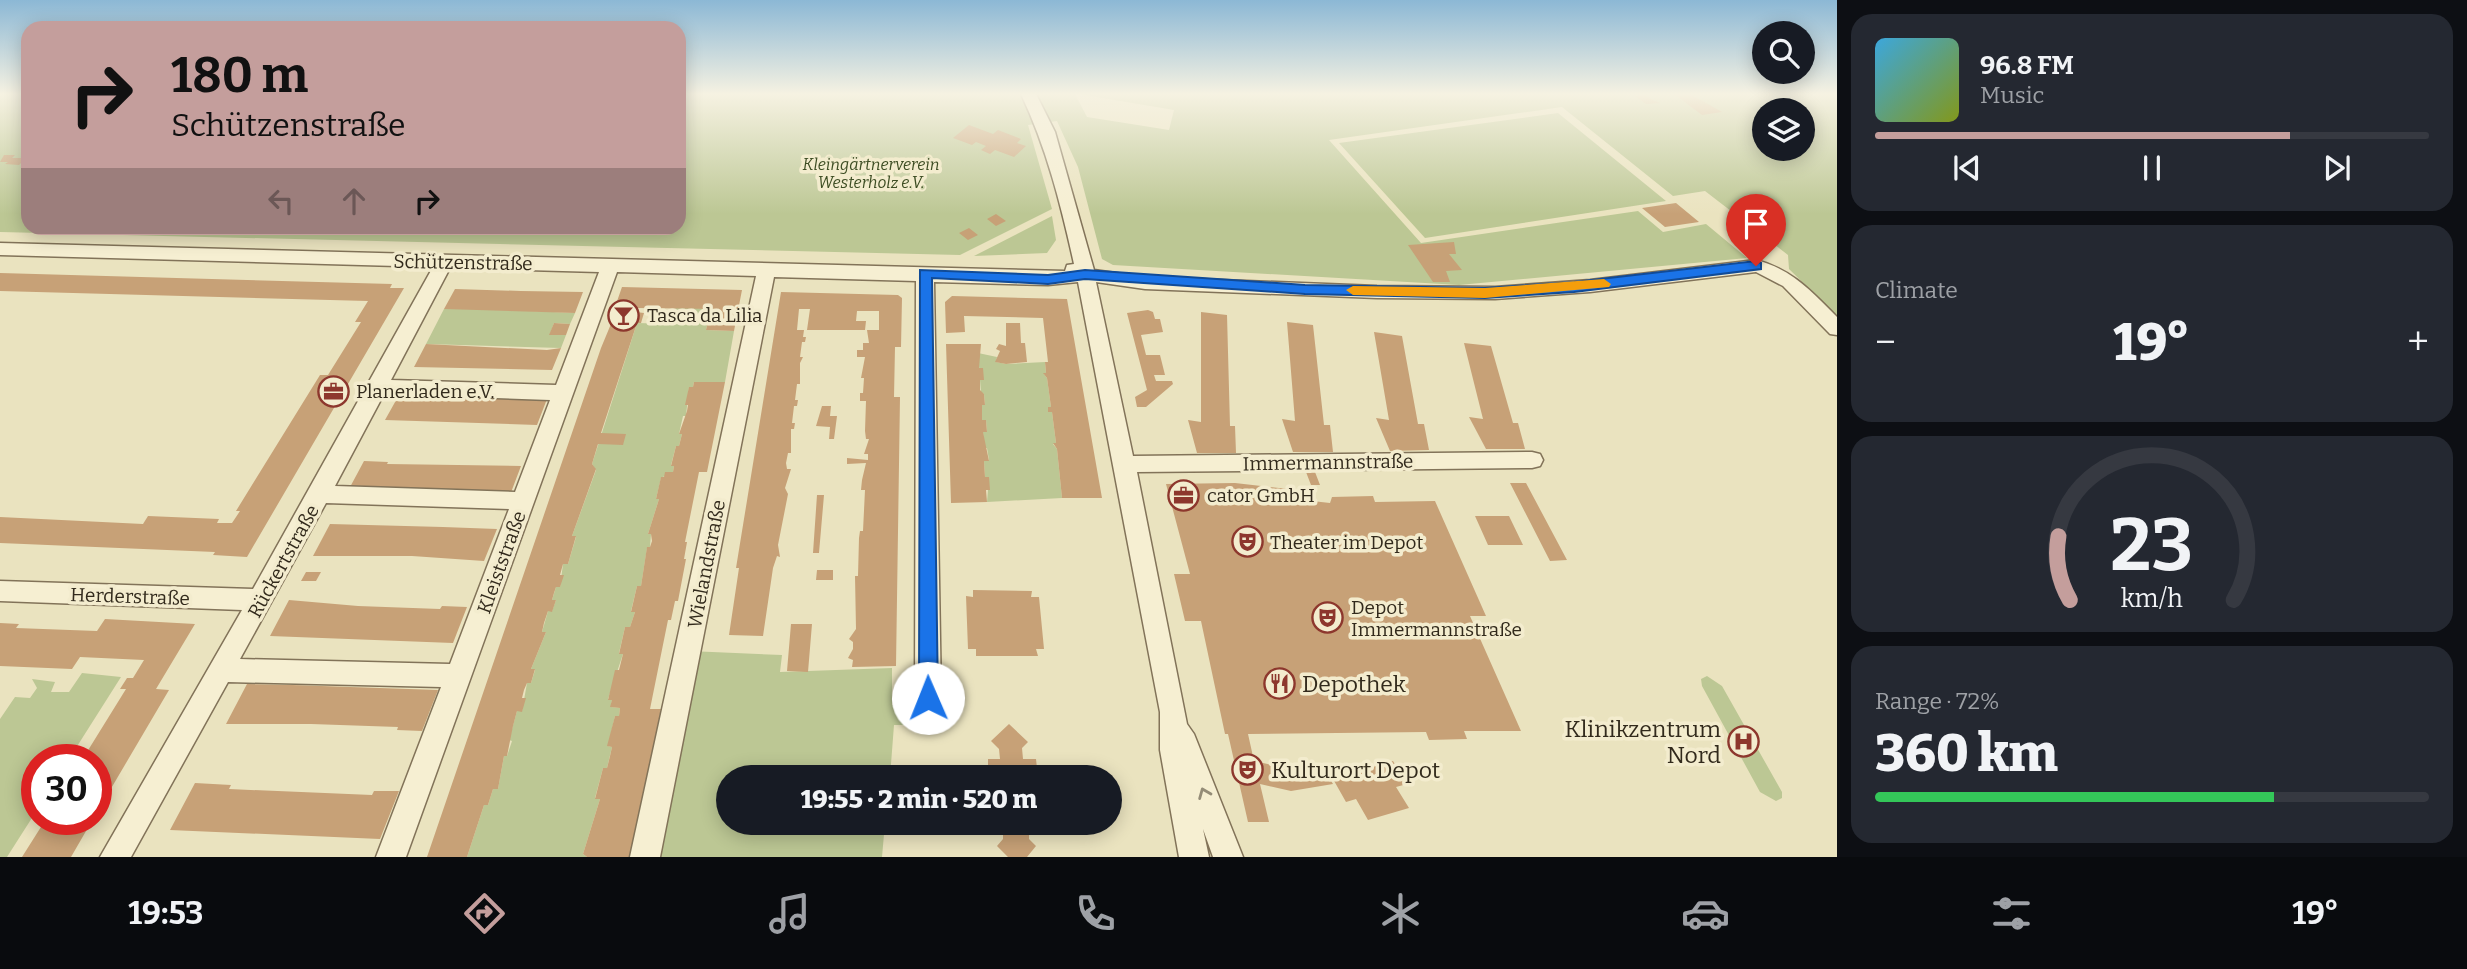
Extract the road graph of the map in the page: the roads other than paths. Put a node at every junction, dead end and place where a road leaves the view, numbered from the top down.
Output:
1 (1046, 134) edge
2 (0, 249) edge
3 (446, 261) junction
4 (610, 266) junction
5 (765, 271) junction
6 (925, 273) junction
7 (1085, 275) junction
8 (1837, 329) edge
9 (376, 387) junction
10 (562, 393) junction
11 (1532, 460) dead end
12 (1123, 464) junction
13 (320, 494) junction
14 (524, 500) junction
15 (5, 597) edge
16 (261, 600) junction
17 (220, 670) junction
18 (459, 676) junction
19 (928, 698) dead end
20 (1173, 712) junction
21 (116, 857) edge
22 (391, 857) edge
23 (645, 857) edge
24 (1194, 857) edge
25 (1228, 857) edge

1 - 7 street
2 - 3 street, Schützenstraße
3 - 4 street, Schützenstraße
3 - 9 street, Rückertstraße
4 - 5 street, Schützenstraße
4 - 10 street, Kleiststraße
5 - 6 street, Schützenstraße
5 - 23 street, Wielandstraße
6 - 7 street, Schützenstraße
6 - 19 street
7 - 8 street, Schützenstraße
7 - 12 street
9 - 10 street
9 - 13 street, Rückertstraße
10 - 14 street, Kleiststraße
11 - 12 street, Immermannstraße
12 - 20 street
13 - 14 street
13 - 16 street, Rückertstraße
14 - 18 street, Kleiststraße
15 - 16 street, Herderstraße
16 - 17 street, Rückertstraße
17 - 18 street
17 - 21 street, Rückertstraße
18 - 22 street, Kleiststraße
20 - 24 street
25 -> 20 street

